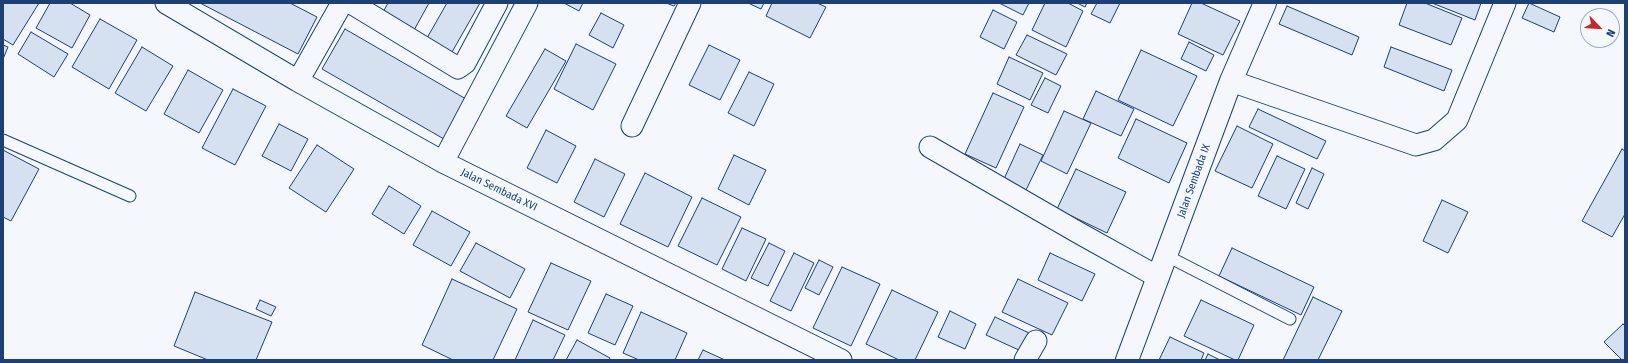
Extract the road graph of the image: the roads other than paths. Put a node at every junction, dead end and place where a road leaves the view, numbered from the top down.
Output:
1 (166, 3) edge
2 (342, 3) edge
3 (351, 3) edge
4 (497, 3) edge
5 (527, 3) edge
6 (690, 3) edge
7 (1265, 3) edge
8 (1505, 3) edge
9 (298, 81) junction
10 (1231, 81) junction
11 (632, 126) dead end
12 (3, 140) edge
13 (930, 147) dead end
14 (443, 162) junction
15 (130, 196) dead end
16 (1167, 256) junction
17 (1158, 277) junction
18 (1290, 319) dead end
19 (1036, 341) dead end
20 (841, 360) edge
21 (1025, 360) edge
22 (1127, 360) edge

1 - 9 street, Jalan Sembada XVI
2 - 9 street
3 - 4 street
5 - 14 street
6 - 11 street
7 - 10 street, Jalan Sembada IX
8 - 10 street
9 - 14 street, Jalan Sembada XVI
10 - 16 street, Jalan Sembada IX
12 - 15 lane
13 - 17 street
14 - 20 street, Jalan Sembada XVI
16 - 17 street, Jalan Sembada IX
16 - 18 lane
17 - 22 street, Jalan Sembada IX
19 - 21 street

